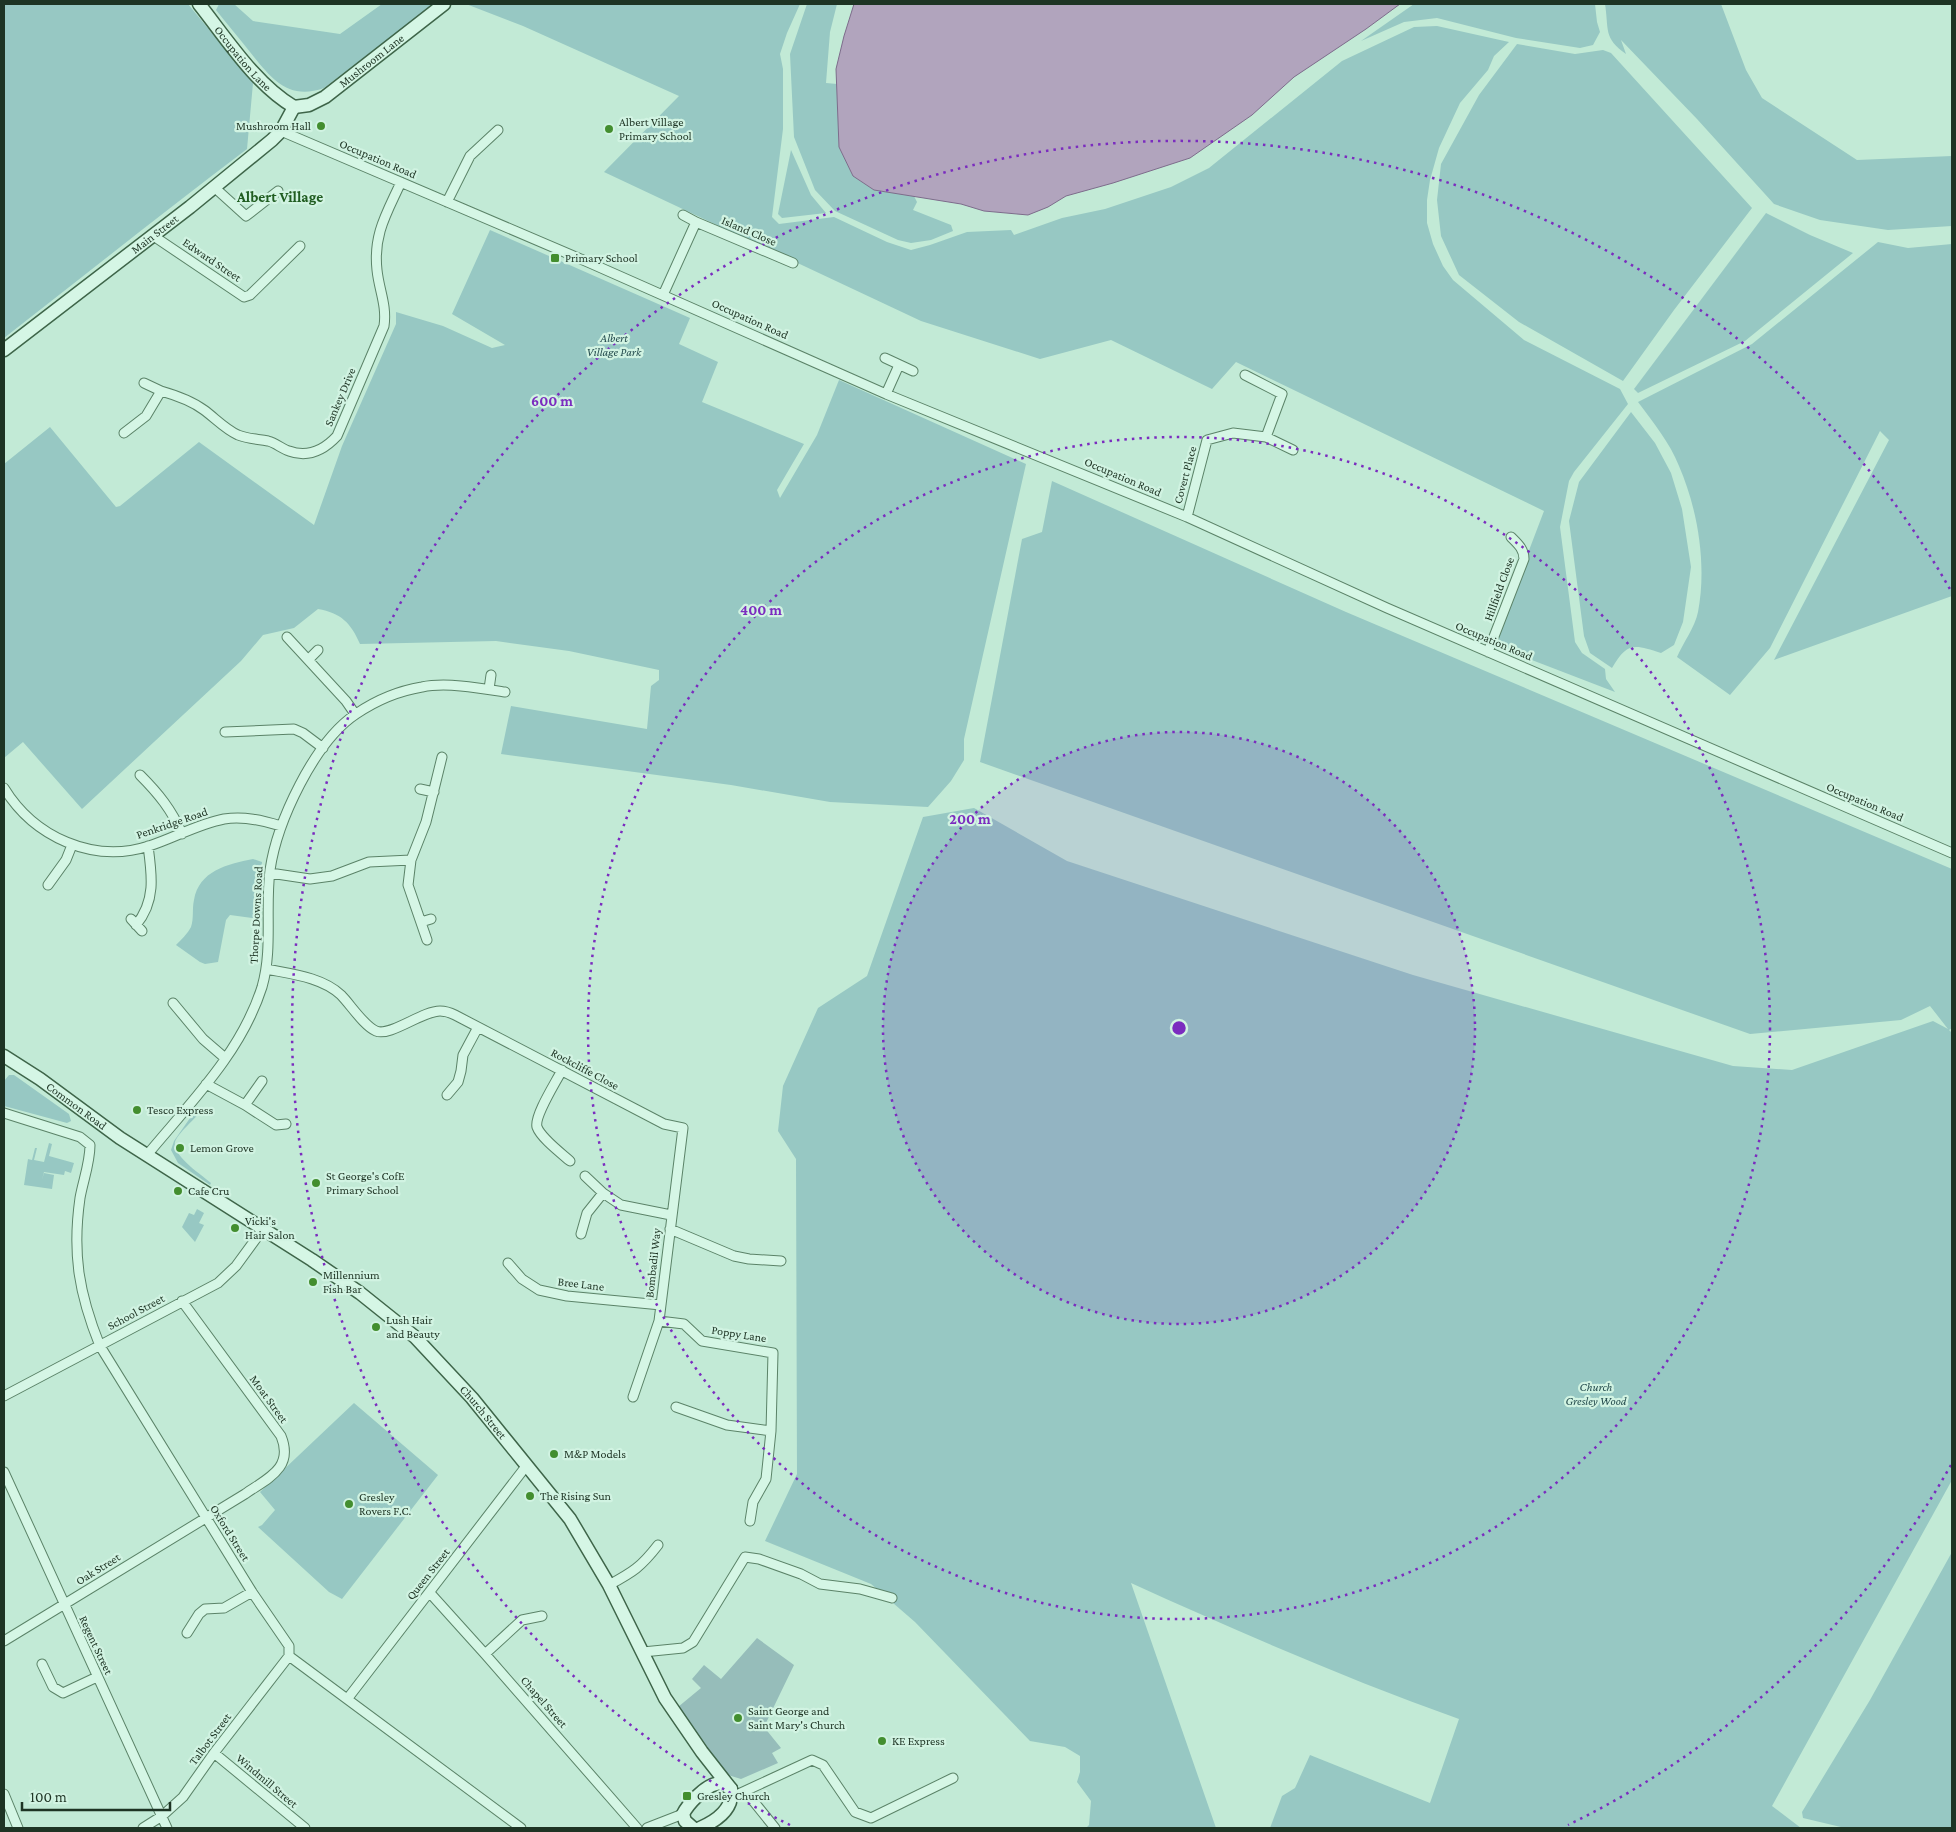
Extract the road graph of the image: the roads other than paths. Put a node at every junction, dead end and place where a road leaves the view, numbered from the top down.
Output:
1 (199, 4) edge
2 (444, 4) edge
3 (294, 107) junction
4 (498, 130) dead end
5 (281, 131) junction
6 (401, 182) junction
7 (214, 187) junction
8 (278, 191) dead end
9 (447, 202) junction
10 (683, 216) dead end
11 (696, 222) junction
12 (152, 235) junction
13 (300, 246) dead end
14 (793, 263) dead end
15 (663, 295) junction
16 (4, 350) edge
17 (885, 358) dead end
18 (899, 365) junction
19 (913, 371) dead end
20 (1245, 375) dead end
21 (144, 383) dead end
22 (161, 390) junction
23 (886, 394) junction
24 (124, 433) dead end
25 (1266, 437) junction
26 (1293, 450) dead end
27 (1187, 517) junction
28 (1511, 538) dead end
29 (287, 637) dead end
30 (318, 650) dead end
31 (1488, 652) junction
32 (309, 659) junction
33 (490, 675) dead end
34 (489, 689) junction
35 (505, 692) dead end
36 (355, 714) junction
37 (226, 732) dead end
38 (323, 748) junction
39 (442, 757) dead end
40 (140, 774) dead end
41 (4, 788) edge
42 (420, 789) dead end
43 (434, 792) junction
44 (281, 826) junction
45 (182, 834) junction
46 (72, 845) junction
47 (148, 846) junction
48 (1952, 853) edge
49 (411, 860) junction
50 (270, 872) junction
51 (48, 884) dead end
52 (431, 919) dead end
53 (420, 922) junction
54 (136, 925) dead end
55 (427, 940) dead end
56 (266, 969) junction
57 (174, 1003) dead end
58 (478, 1027) junction
59 (4, 1056) edge
60 (225, 1058) junction
61 (562, 1070) junction
62 (262, 1081) dead end
63 (206, 1084) junction
64 (446, 1095) dead end
65 (245, 1105) junction
66 (4, 1113) edge
67 (286, 1124) dead end
68 (683, 1128) joint
69 (147, 1155) junction
70 (570, 1161) dead end
71 (584, 1176) dead end
72 (603, 1193) junction
73 (672, 1215) junction
74 (263, 1229) junction
75 (670, 1229) junction
76 (581, 1234) dead end
77 (780, 1261) dead end
78 (508, 1263) dead end
79 (182, 1301) junction
80 (661, 1305) junction
81 (659, 1321) junction
82 (100, 1346) junction
83 (4, 1396) edge
84 (633, 1397) dead end
85 (676, 1407) dead end
86 (771, 1431) junction
87 (527, 1465) junction
88 (4, 1472) edge
89 (206, 1517) junction
90 (750, 1521) dead end
91 (658, 1545) dead end
92 (609, 1585) junction
93 (252, 1592) junction
94 (430, 1593) junction
95 (892, 1598) dead end
96 (64, 1605) junction
97 (542, 1616) dead end
98 (187, 1633) dead end
99 (4, 1641) edge
100 (643, 1652) junction
101 (486, 1654) junction
102 (289, 1656) junction
103 (42, 1664) dead end
104 (97, 1677) junction
105 (348, 1698) junction
106 (214, 1753) junction
107 (714, 1767) junction
108 (952, 1778) dead end
109 (708, 1788) junction
110 (746, 1792) junction
111 (731, 1793) junction
112 (4, 1794) edge
113 (683, 1814) junction
114 (162, 1816) junction
115 (18, 1828) edge
116 (143, 1828) edge
117 (167, 1828) edge
118 (305, 1828) edge
119 (521, 1828) edge
120 (637, 1828) edge
121 (647, 1828) edge
122 (692, 1828) edge
123 (699, 1828) edge
124 (775, 1828) edge

1 - 3 street, Occupation Lane
2 - 3 street, Mushroom Lane
3 - 5 street, Main Street
4 - 9 street
5 - 6 street, Occupation Road
5 - 7 street, Main Street
6 - 9 street, Occupation Road
6 - 22 street, Sankey Drive
7 - 8 street
7 - 12 street, Main Street
9 - 15 street, Occupation Road
10 - 11 street, Island Close
11 - 14 street, Island Close
11 - 15 street
12 - 13 street, Edward Street
12 - 16 street, Main Street
15 - 23 street, Occupation Road
17 - 18 street
18 - 19 street
18 - 23 street
20 - 25 street
21 - 22 street, Sankey Drive
22 - 24 street
23 - 27 street, Occupation Road
25 - 26 street, Covert Place
25 - 27 street, Covert Place
27 - 31 street, Occupation Road
28 - 31 street, Hillfield Close
29 - 32 street
30 - 32 street
31 - 48 street, Occupation Road
32 - 36 street
33 - 34 street
34 - 35 street, Thorpe Downs Road
34 - 36 street, Thorpe Downs Road
36 - 38 street, Thorpe Downs Road
37 - 38 street
38 - 44 street, Thorpe Downs Road
39 - 43 street
40 - 45 street
41 - 46 street, Penkridge Road
42 - 43 street
43 - 49 street
44 - 45 street, Penkridge Road
44 - 50 street, Thorpe Downs Road
45 - 47 street, Penkridge Road
46 - 47 street, Penkridge Road
46 - 51 street
47 - 54 street
49 - 50 street
49 - 53 street
50 - 56 street, Thorpe Downs Road
52 - 53 street
53 - 55 street
56 - 58 street, Rockcliffe Close
56 - 60 street, Thorpe Downs Road
57 - 60 street
58 - 61 street, Rockcliffe Close
58 - 64 street
59 - 69 street, Common Road
60 - 63 street, Thorpe Downs Road
61 - 68 street, Rockcliffe Close
61 - 70 street
62 - 65 street
63 - 65 street
63 - 69 street, Thorpe Downs Road
65 - 67 street
66 - 82 street, Oxford Street
68 - 73 street, Bombadil Way
69 - 74 street, Church Street
71 - 72 street
72 - 73 street
72 - 76 street
73 - 75 street, Bombadil Way
74 - 79 street, School Street
74 - 87 street, Church Street
75 - 77 street
75 - 80 street, Bombadil Way
78 - 80 street, Bree Lane
79 - 82 street, School Street
79 - 89 street, Moat Street
80 - 81 street, Bombadil Way
81 - 84 street, Bombadil Way
81 - 86 street, Poppy Lane
82 - 83 street, School Street
82 - 89 street, Oxford Street
85 - 86 street
86 - 90 street, Poppy Lane
87 - 92 street, Church Street
87 - 94 street, Queen Street
88 - 96 street, Regent Street
89 - 93 street, Oxford Street
89 - 96 street, Oak Street
91 - 92 street
92 - 100 street, Church Street
93 - 98 street
93 - 102 street, Oxford Street
94 - 101 street, Chapel Street
94 - 105 street, Queen Street
95 - 100 street
96 - 99 street, Oak Street
96 - 104 street, Regent Street
97 - 101 street
100 - 107 street, Church Street
101 - 120 street, Chapel Street
102 - 105 street
102 - 106 street, Talbot Street
103 - 104 street
104 - 114 street, Regent Street
105 - 119 street
106 - 114 street, Talbot Street
106 - 118 street, Windmill Street
107 - 109 street
107 - 111 street, Church Street
108 - 110 street
109 - 111 street
109 - 113 street
110 - 111 street
110 - 124 street
111 - 123 street
112 - 115 street
113 - 121 street
113 - 122 street
114 - 116 street, Talbot Street
114 - 117 street, Regent Street
122 - 123 street

